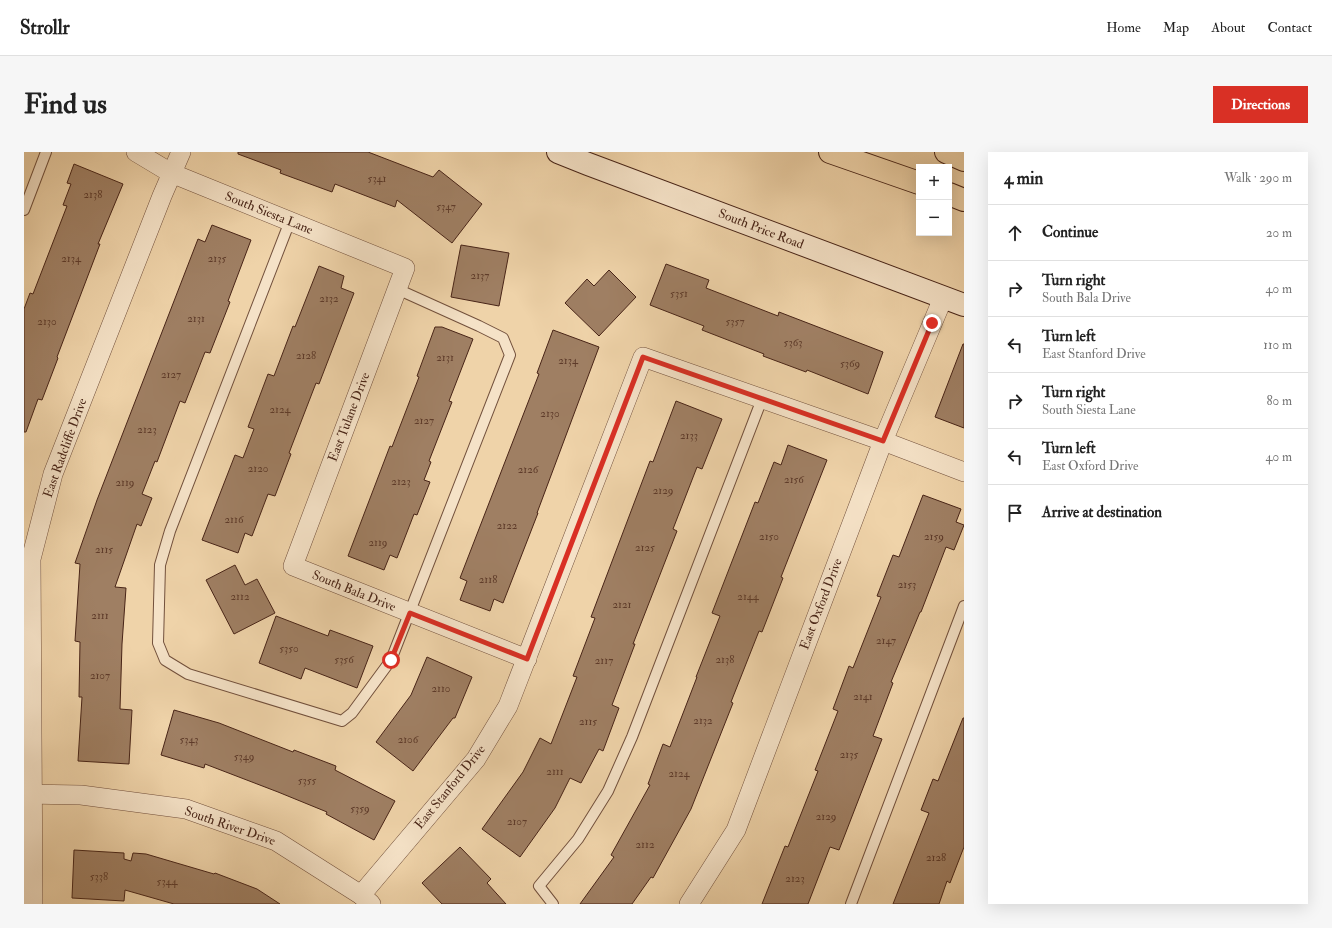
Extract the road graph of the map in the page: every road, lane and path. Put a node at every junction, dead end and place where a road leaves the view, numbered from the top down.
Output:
1 (46, 152) edge
2 (136, 152) edge
3 (180, 152) edge
4 (558, 152) edge
5 (830, 152) edge
6 (946, 152) edge
7 (964, 160) edge
8 (171, 173) junction
9 (916, 182) edge
10 (952, 195) edge
11 (964, 200) edge
12 (24, 210) edge
13 (290, 221) junction
14 (405, 268) joint
15 (397, 289) junction
16 (943, 298) junction
17 (964, 305) edge
18 (762, 399) junction
19 (883, 441) junction
20 (964, 472) edge
21 (293, 566) joint
22 (964, 606) edge
23 (410, 613) junction
24 (527, 659) junction
25 (28, 794) edge
26 (366, 899) edge
27 (33, 904) edge
28 (553, 904) edge
29 (689, 904) edge
30 (851, 904) edge

1 - 12 lane
2 - 8 street, South Siesta Lane
3 - 8 street, East Radcliffe Drive
4 - 16 main road, South Price Road
5 - 9 highway
6 - 7 highway
8 - 13 street, South Siesta Lane
8 - 25 street, East Radcliffe Drive
10 - 11 highway
13 - 14 street, South Siesta Lane
13 - 23 lane
14 - 15 street, East Tulane Drive
15 - 21 street, East Tulane Drive
15 - 23 lane
16 - 17 main road, South Price Road
16 - 19 street, East Oxford Drive
18 - 19 street
18 - 24 street, East Stanford Drive
18 - 28 lane
19 - 20 street
19 - 29 street, East Oxford Drive
21 - 23 street, South Bala Drive
22 - 30 lane
23 - 24 street, South Bala Drive
24 - 26 street, East Stanford Drive
25 - 26 street, South River Drive
25 - 27 street, East Radcliffe Drive

